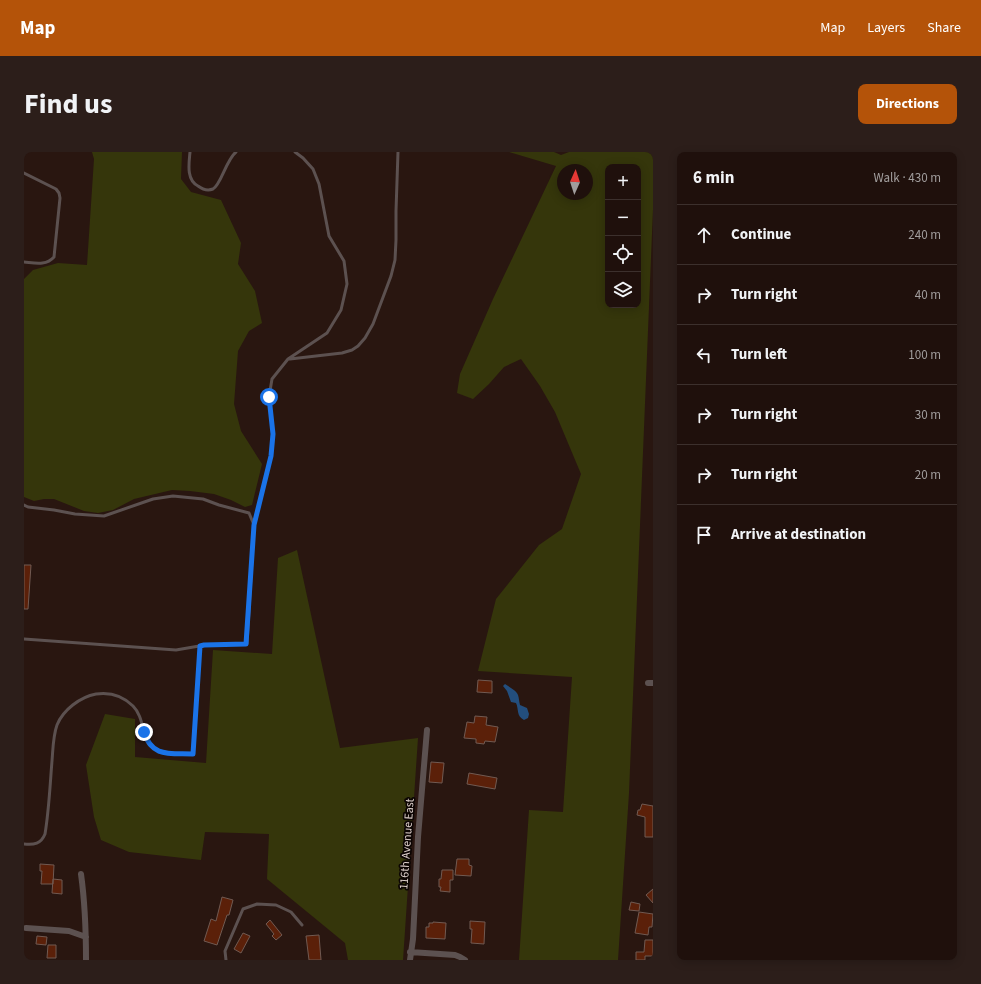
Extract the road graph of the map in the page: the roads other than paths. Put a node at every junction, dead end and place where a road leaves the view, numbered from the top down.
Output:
1 (190, 152) edge
2 (236, 152) edge
3 (295, 152) edge
4 (398, 152) edge
5 (24, 173) edge
6 (24, 262) edge
7 (288, 359) junction
8 (24, 505) edge
9 (254, 525) junction
10 (24, 639) edge
11 (200, 646) junction
12 (427, 730) dead end
13 (24, 844) edge
14 (81, 874) dead end
15 (302, 925) dead end
16 (26, 928) dead end
17 (86, 937) junction
18 (410, 952) junction
19 (86, 960) edge
20 (226, 960) edge
21 (410, 960) edge
22 (465, 960) edge

1 - 2 lane
3 - 7 lane
4 - 7 lane
5 - 6 lane
7 - 9 lane
8 - 9 lane
9 - 11 lane
10 - 11 lane
11 - 13 lane
12 - 18 street, 116th Avenue East
14 - 17 street
15 - 20 lane
16 - 17 street
17 - 19 street
18 - 21 street, 116th Avenue East
18 - 22 street

